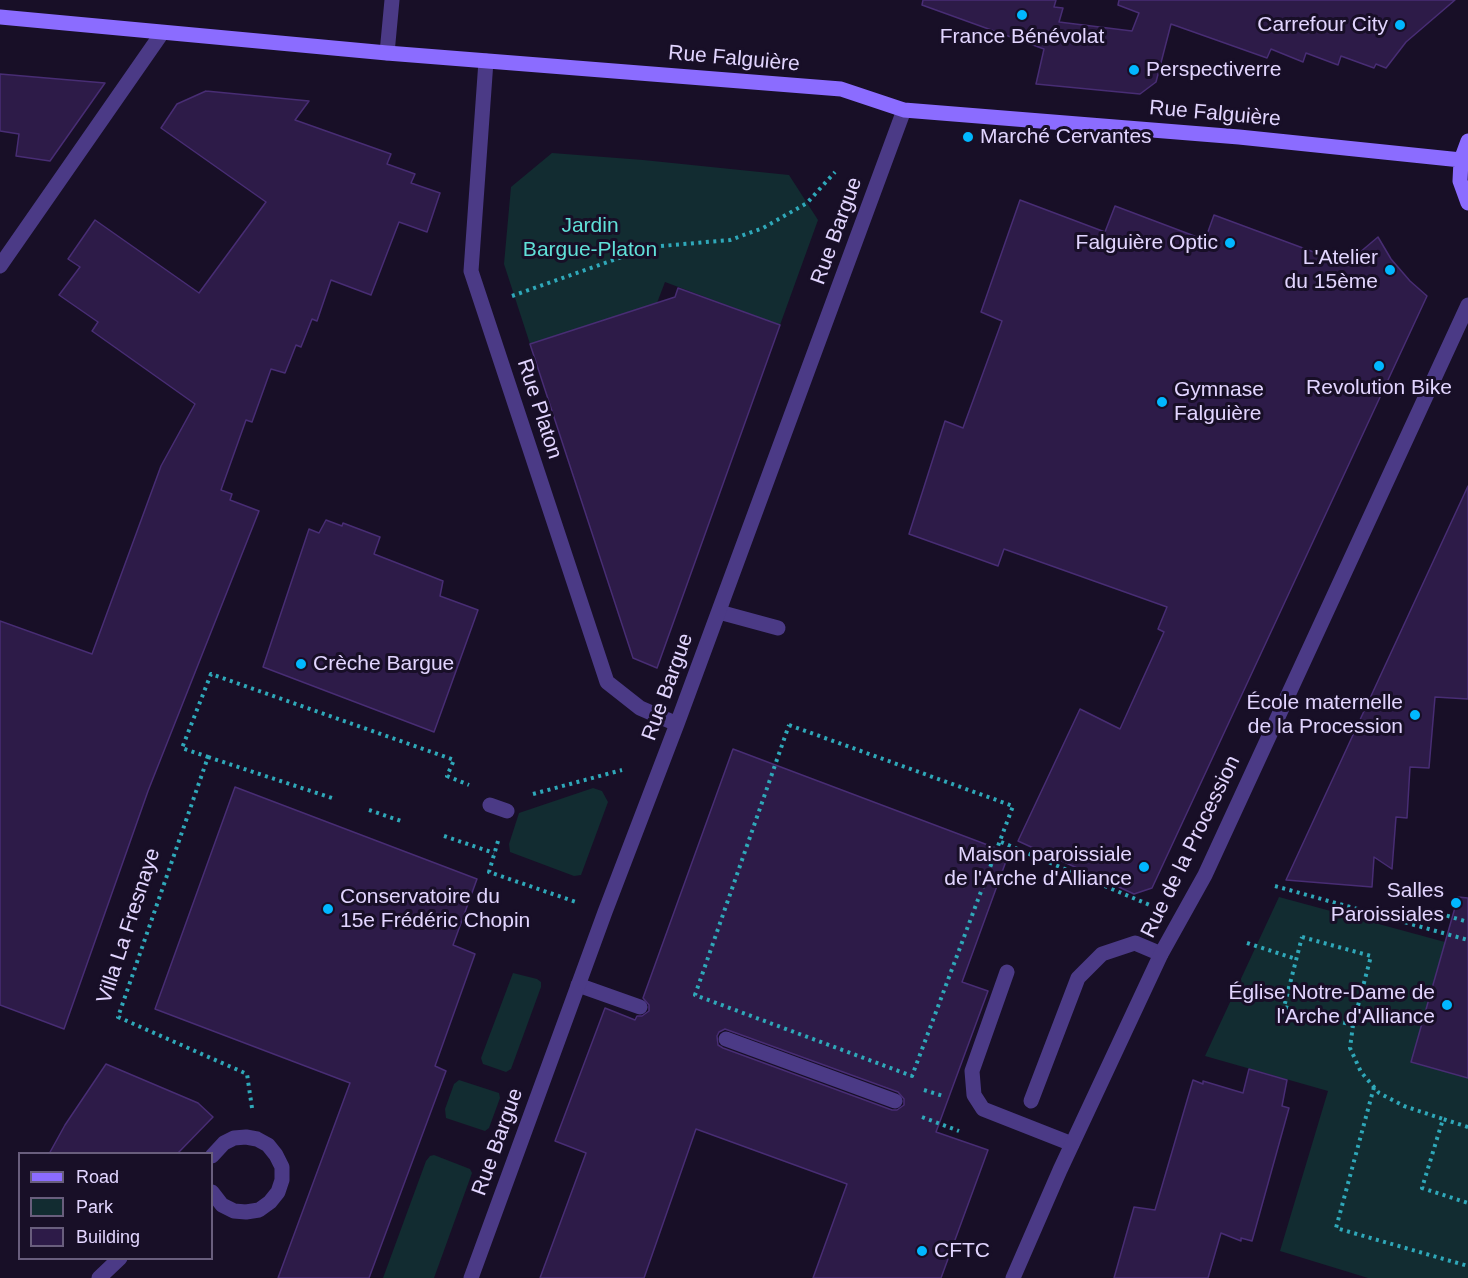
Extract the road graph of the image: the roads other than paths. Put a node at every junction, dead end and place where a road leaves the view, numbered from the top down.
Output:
1 (392, 0) edge
2 (0, 17) edge
3 (162, 33) junction
4 (387, 53) junction
5 (486, 61) junction
6 (904, 110) junction
7 (1468, 141) edge
8 (1461, 160) junction
9 (1468, 202) edge
10 (0, 266) edge
11 (1468, 306) edge
12 (719, 612) junction
13 (778, 628) dead end
14 (677, 724) junction
15 (490, 805) dead end
16 (507, 811) dead end
17 (1161, 954) junction
18 (1007, 972) dead end
19 (578, 985) junction
20 (640, 1007) dead end
21 (726, 1039) dead end
22 (895, 1101) dead end
23 (1031, 1101) dead end
24 (1072, 1144) junction
25 (213, 1155) edge
26 (213, 1193) edge
27 (118, 1260) edge
28 (99, 1278) edge
29 (471, 1278) edge
30 (1013, 1278) edge

1 - 4 street
2 - 3 street, Rue Falguière
3 - 4 street, Rue Falguière
3 - 10 street
4 - 5 street, Rue Falguière
5 - 6 street, Rue Falguière
5 - 14 street, Rue Platon
6 - 8 street, Rue Falguière
6 - 12 street, Rue Bargue
7 - 8 street
8 - 9 street
11 - 17 street, Rue de la Procession
12 - 13 street
12 - 14 street, Rue Bargue
14 - 19 street, Rue Bargue
15 - 16 street
17 - 23 street
17 - 24 street, Rue de la Procession
18 - 24 street
19 - 20 street
19 - 29 street, Rue Bargue
21 - 22 street
24 - 30 street, Rue de la Procession
25 - 26 street
27 - 28 street

